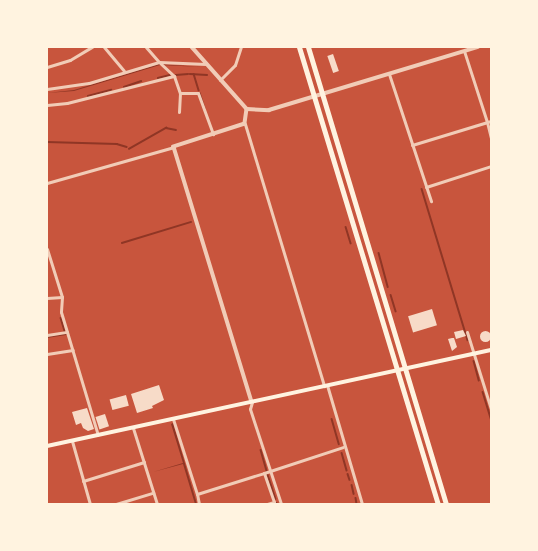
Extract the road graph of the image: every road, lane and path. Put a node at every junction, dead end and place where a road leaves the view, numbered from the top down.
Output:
1 (92, 47) edge
2 (104, 47) edge
3 (146, 47) edge
4 (192, 47) edge
5 (241, 47) edge
6 (299, 47) edge
7 (308, 47) edge
8 (478, 47) edge
9 (464, 51) junction
10 (159, 62) junction
11 (206, 64) junction
12 (47, 67) edge
13 (124, 71) junction
14 (388, 74) junction
15 (174, 76) junction
16 (220, 80) junction
17 (47, 89) edge
18 (180, 93) junction
19 (322, 94) junction
20 (314, 97) junction
21 (47, 105) edge
22 (247, 109) junction
23 (179, 112) dead end
24 (491, 121) edge
25 (487, 122) junction
26 (245, 124) junction
27 (213, 134) junction
28 (491, 138) edge
29 (412, 145) junction
30 (174, 147) junction
31 (491, 166) edge
32 (47, 183) edge
33 (426, 186) junction
34 (431, 201) dead end
35 (47, 249) edge
36 (62, 297) junction
37 (47, 298) edge
38 (67, 332) junction
39 (467, 332) dead end
40 (47, 335) edge
41 (73, 350) junction
42 (491, 350) edge
43 (47, 354) edge
44 (474, 354) junction
45 (405, 368) junction
46 (397, 370) junction
47 (325, 385) junction
48 (252, 402) junction
49 (491, 409) edge
50 (173, 419) junction
51 (133, 428) junction
52 (98, 435) junction
53 (72, 441) junction
54 (47, 446) edge
55 (343, 447) junction
56 (144, 462) junction
57 (271, 471) junction
58 (264, 473) junction
59 (83, 481) junction
60 (153, 493) junction
61 (197, 494) junction
62 (274, 502) junction
63 (281, 502) edge
64 (90, 504) edge
65 (116, 504) edge
66 (157, 504) edge
67 (200, 504) edge
68 (267, 504) edge
69 (362, 504) edge
70 (438, 504) edge
71 (446, 504) edge

1 - 12 street
2 - 13 street
3 - 10 street
4 - 11 street
5 - 16 street
6 - 20 highway
7 - 19 highway
8 - 9 street
9 - 14 street
9 - 25 street
10 - 11 street
10 - 13 street
10 - 15 street
11 - 16 street
13 - 17 street
14 - 19 street
14 - 29 street
15 - 18 street
15 - 21 street
16 - 22 street
18 - 23 street
18 - 27 street
19 - 20 street
19 - 45 highway
20 - 22 street
20 - 46 highway
22 - 26 street
24 - 25 street
25 - 28 street
25 - 29 street
26 - 27 street
26 - 47 street
27 - 30 street
29 - 33 street
30 - 32 street
30 - 48 street
31 - 33 street
33 - 34 street
35 - 36 street
36 - 37 street
36 - 38 street
38 - 40 street
38 - 41 street
39 - 44 street
41 - 43 street
41 - 52 street
42 - 44 main road
44 - 45 main road
44 - 49 street
45 - 46 main road
45 - 71 highway
46 - 47 main road
46 - 70 highway
47 - 48 main road
47 - 55 street
48 - 50 main road
48 - 57 street
50 - 51 main road
50 - 61 street
51 - 52 main road
51 - 56 street
52 - 53 main road
53 - 54 main road
53 - 59 street
55 - 57 street
55 - 69 street
56 - 59 street
56 - 60 street
57 - 58 street
57 - 63 street
58 - 61 street
58 - 62 street
59 - 64 street
60 - 65 street
60 - 66 street
61 - 67 street
62 - 63 street
62 - 68 street

